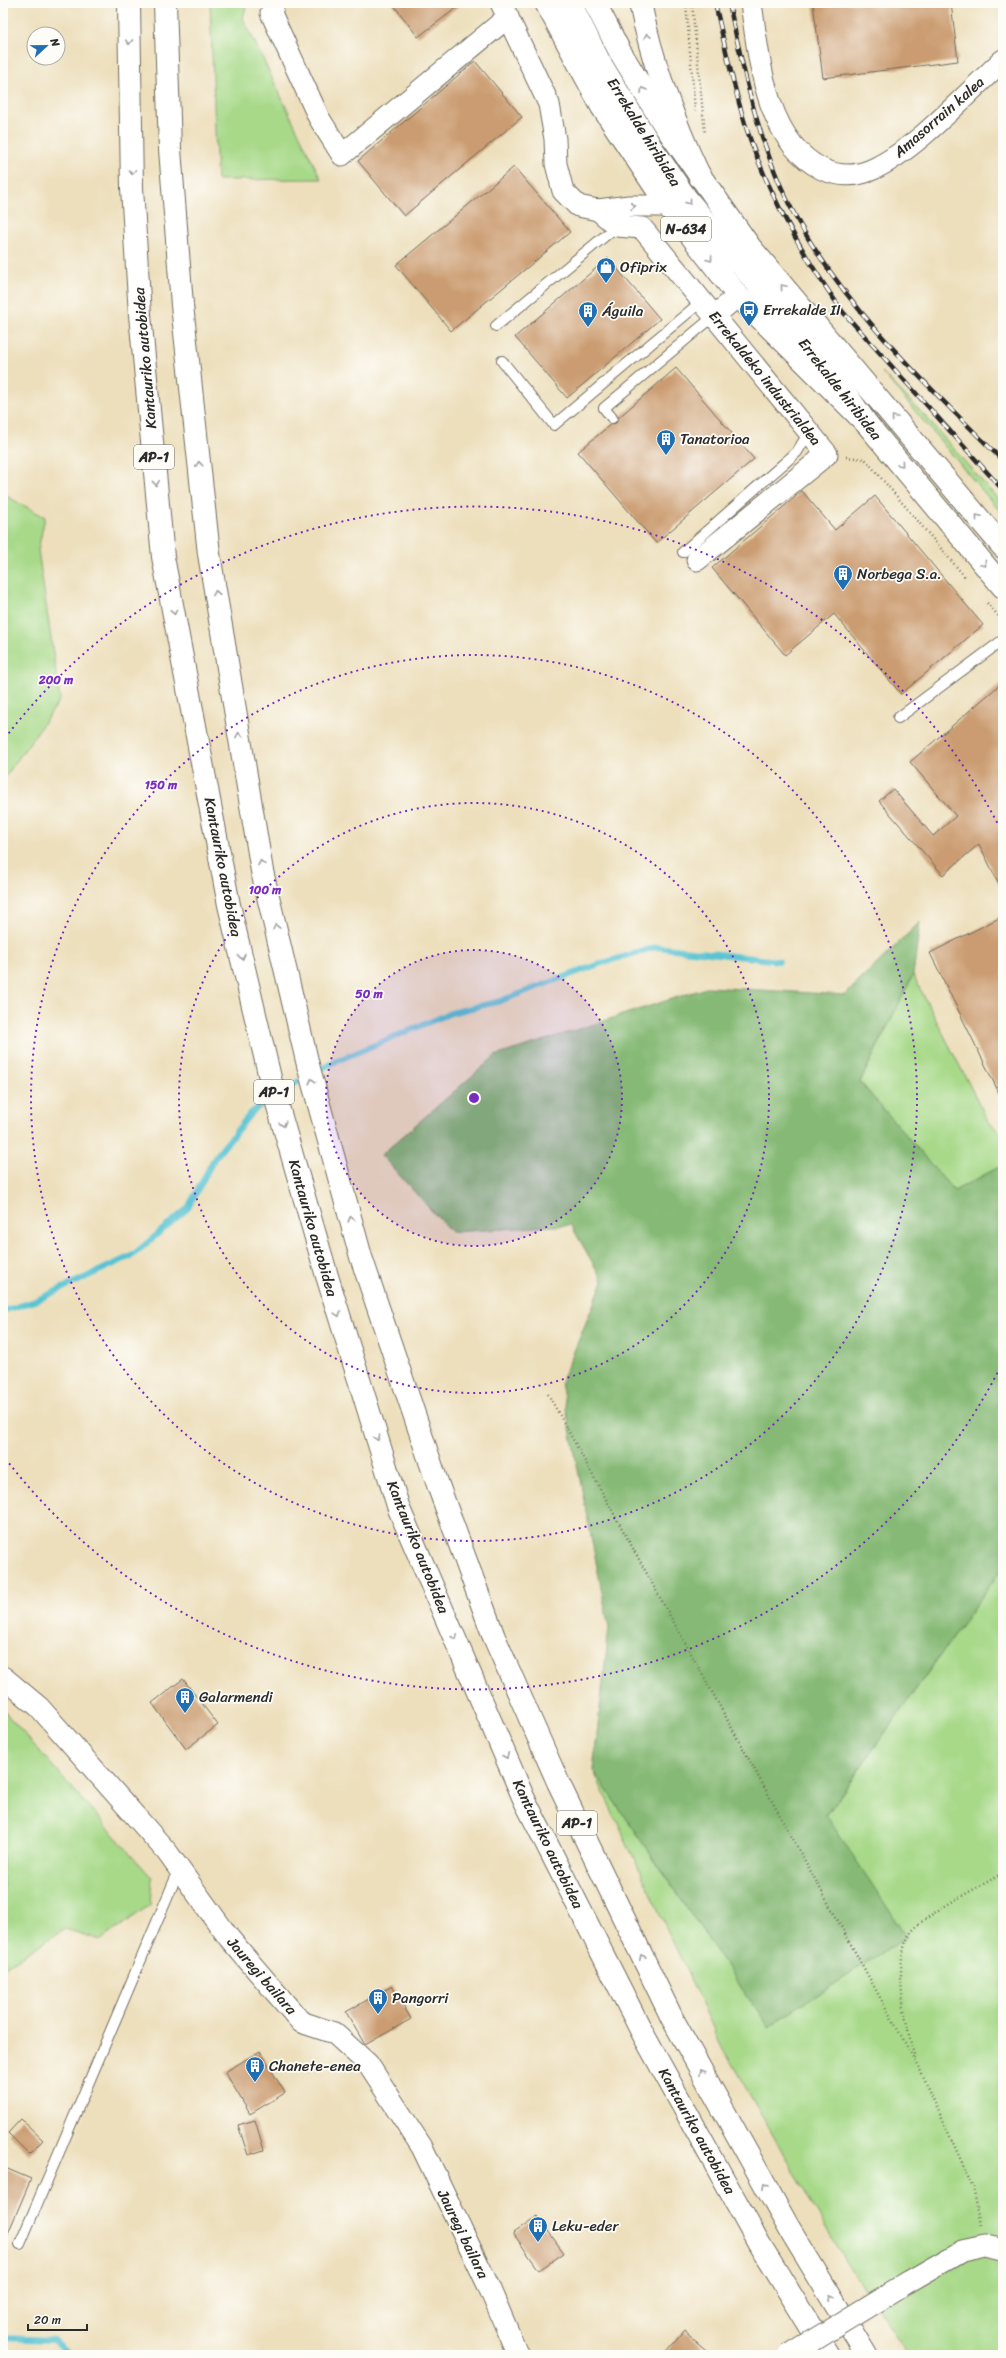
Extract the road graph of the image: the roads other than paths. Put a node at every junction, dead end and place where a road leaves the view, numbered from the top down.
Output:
1 (129, 3) edge
2 (165, 3) edge
3 (274, 3) edge
4 (546, 3) edge
5 (557, 3) edge
6 (570, 3) edge
7 (594, 3) edge
8 (640, 3) edge
9 (751, 3) edge
10 (505, 10) edge
11 (1003, 60) edge
12 (700, 177) junction
13 (668, 206) junction
14 (598, 210) junction
15 (617, 226) junction
16 (738, 296) junction
17 (708, 308) junction
18 (496, 326) dead end
19 (502, 361) dead end
20 (612, 418) dead end
21 (867, 424) junction
22 (809, 432) junction
23 (1003, 547) edge
24 (690, 556) joint
25 (1003, 587) edge
26 (1003, 640) edge
27 (898, 718) dead end
28 (3, 1677) edge
29 (179, 1870) junction
30 (20, 2244) dead end
31 (994, 2248) edge
32 (518, 2355) edge
33 (789, 2355) edge
34 (828, 2355) edge
35 (866, 2355) edge

1 -> 34 main road, Kantauriko autobidea / AP-1
35 -> 2 main road, AP-1
3 - 10 street
4 - 13 main road, N-634
5 - 13 street
6 -> 21 main road, Errekalde hiribidea
12 -> 7 main road, Errekalde hiribidea
12 -> 8 main road
9 - 11 street, Amasorrain kalea
10 - 14 street
23 -> 12 main road, Errekalde hiribidea
14 -> 13 street
13 -> 16 main road, N-634
14 - 15 street
15 - 17 street, Errekaldeko industrialdea
15 - 18 lane
16 - 17 street
16 - 21 main road, N-634
17 - 19 lane
17 - 20 lane
17 - 22 street, Errekaldeko industrialdea
21 -> 25 main road, Errekalde hiribidea
22 - 24 lane
22 - 24 street, Errekaldeko industrialdea
26 - 27 lane
28 - 29 street, Jauregi bailara
29 - 30 lane
29 - 32 street, Jauregi bailara
31 - 33 street, bridge

